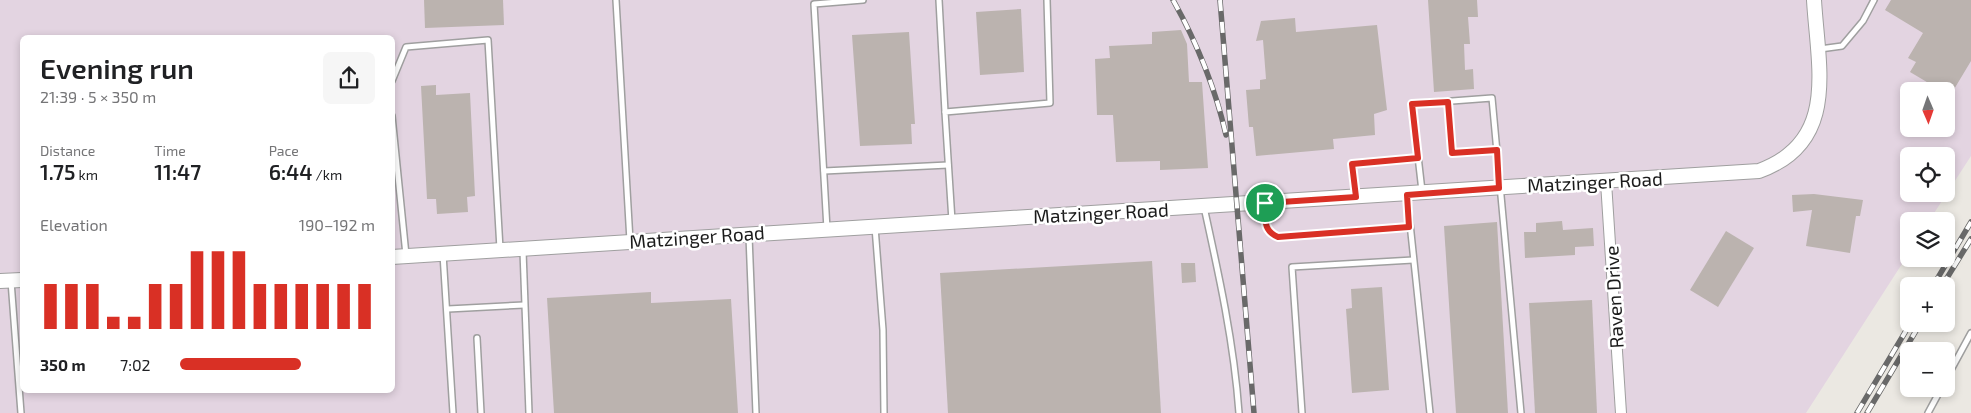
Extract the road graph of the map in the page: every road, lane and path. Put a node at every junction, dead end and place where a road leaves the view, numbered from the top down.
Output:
1 (616, 0) edge
2 (862, 0) edge
3 (939, 0) edge
4 (1047, 0) edge
5 (1814, 0) edge
6 (1874, 0) edge
7 (1817, 49) junction
8 (395, 74) edge
9 (1448, 102) junction
10 (945, 112) junction
11 (1497, 150) junction
12 (1418, 158) junction
13 (948, 165) junction
14 (824, 171) junction
15 (395, 176) edge
16 (1606, 182) junction
17 (1499, 188) junction
18 (1422, 193) junction
19 (1407, 195) junction
20 (1356, 197) junction
21 (1265, 203) junction
22 (1204, 207) junction
23 (952, 221) junction
24 (875, 227) junction
25 (1409, 227) junction
26 (827, 229) junction
27 (749, 234) junction
28 (630, 242) junction
29 (523, 249) junction
30 (500, 250) junction
31 (443, 253) junction
32 (399, 256) edge
33 (1412, 260) junction
34 (11, 280) edge
35 (524, 305) junction
36 (448, 310) junction
37 (1971, 333) edge
38 (477, 338) dead end
39 (1955, 362) edge
40 (1937, 397) edge
41 (21, 413) edge
42 (453, 413) edge
43 (481, 413) edge
44 (529, 413) edge
45 (756, 413) edge
46 (884, 413) edge
47 (1239, 413) edge
48 (1302, 413) edge
49 (1430, 413) edge
50 (1520, 413) edge
51 (1620, 413) edge
52 (1928, 413) edge

1 - 28 lane
2 - 14 lane
3 - 10 lane
4 - 10 lane
5 - 7 street
6 - 7 lane
7 - 16 street, Matzinger Road
8 - 30 lane
9 - 11 lane
9 - 11 lane
9 - 12 lane
10 - 13 lane
11 - 17 lane
12 - 18 lane
12 - 20 lane
13 - 14 lane
13 - 23 lane
14 - 26 lane
15 - 32 lane
16 - 17 street, Matzinger Road
16 - 51 street, Raven Drive
17 - 18 street, Matzinger Road
17 - 50 lane
18 - 19 street, Matzinger Road
19 - 20 street, Matzinger Road
19 - 25 lane
20 - 21 street, Matzinger Road
21 - 22 street, Matzinger Road
21 - 25 lane
22 - 23 street, Matzinger Road
22 - 47 lane
23 - 24 street, Matzinger Road
24 - 26 street, Matzinger Road
24 - 46 lane
25 - 33 lane
26 - 27 street, Matzinger Road
27 - 28 street, Matzinger Road
27 - 45 lane
28 - 29 street, Matzinger Road
29 - 30 street, Matzinger Road
29 - 35 lane
30 - 31 street, Matzinger Road
31 - 32 street, Matzinger Road
31 - 36 lane
33 - 48 lane
33 - 49 lane
34 - 41 lane
35 - 36 lane
35 - 44 lane
36 - 42 lane
37 - 39 lane
38 - 43 lane
40 - 52 lane

